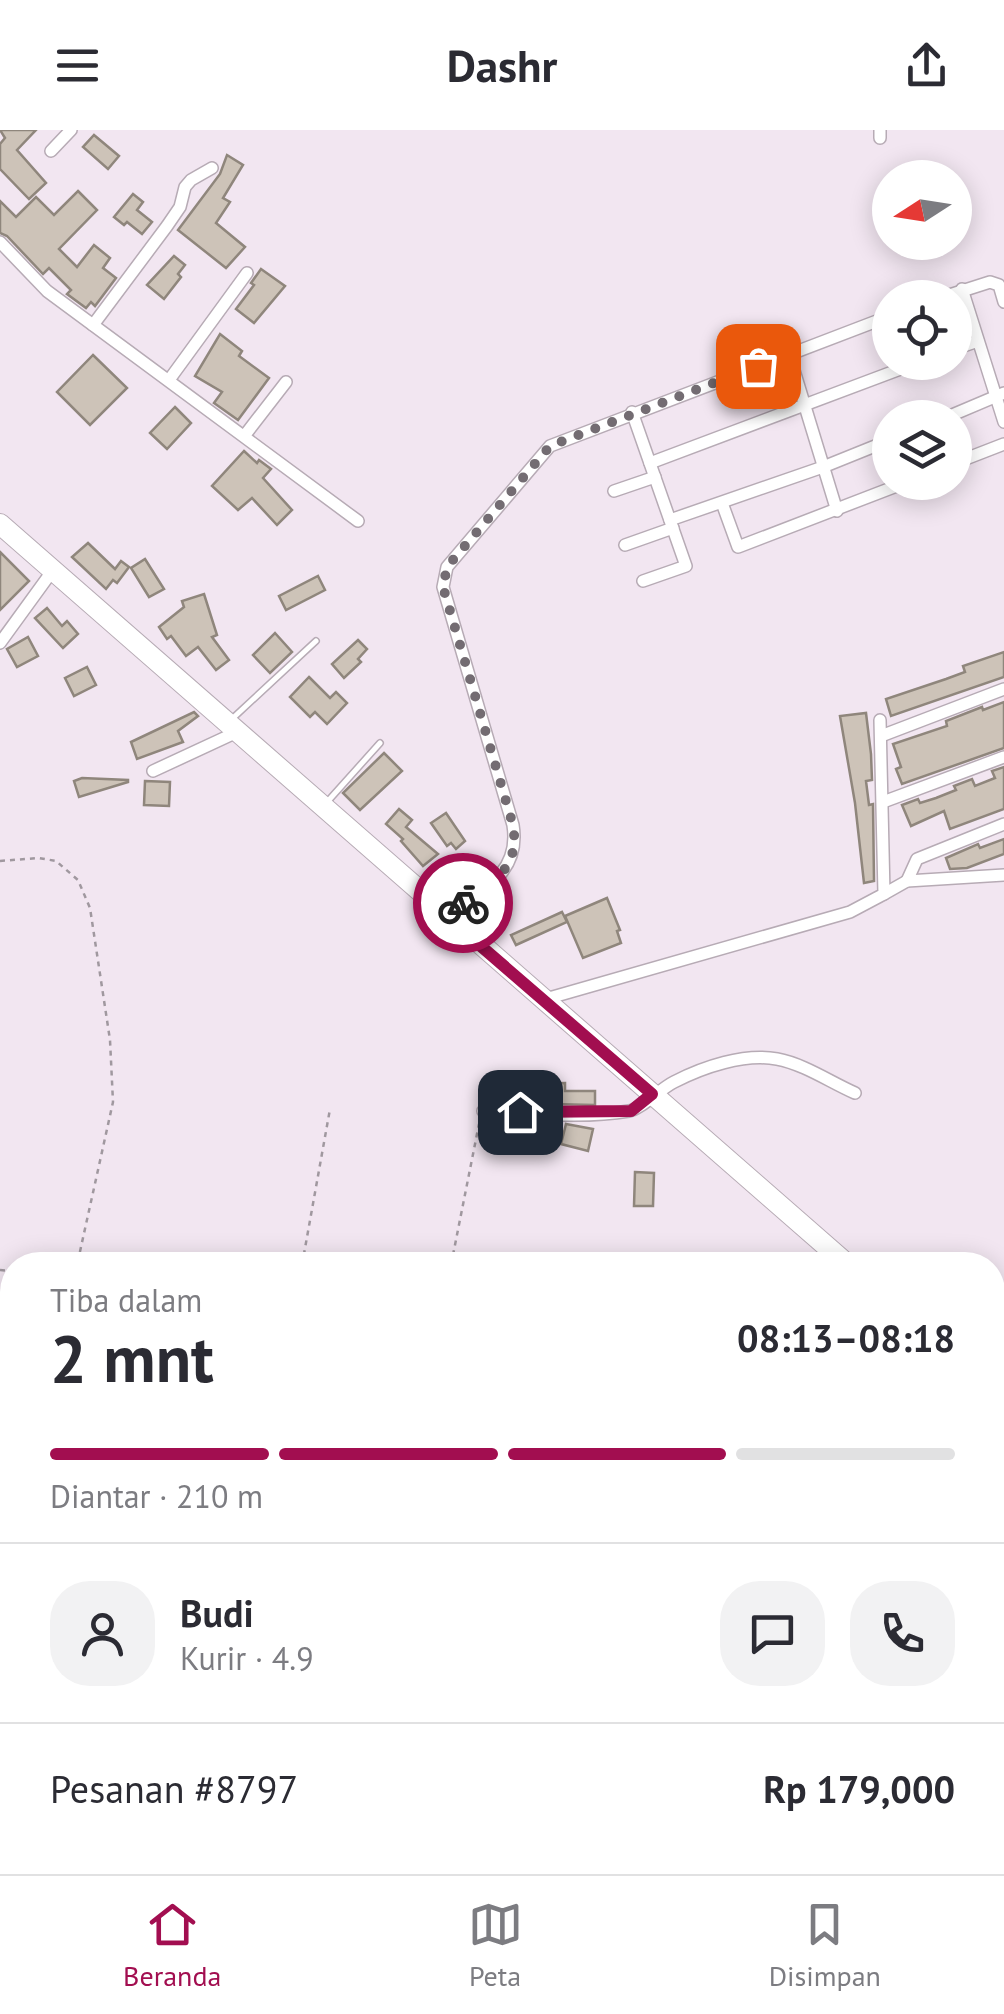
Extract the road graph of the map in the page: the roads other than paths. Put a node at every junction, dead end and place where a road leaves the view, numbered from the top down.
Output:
1 (71, 130) edge
2 (51, 150) dead end
3 (212, 168) dead end
4 (0, 242) edge
5 (247, 273) dead end
6 (972, 286) edge
7 (1004, 302) edge
8 (972, 321) edge
9 (872, 323) edge
10 (93, 325) junction
11 (978, 340) junction
12 (972, 342) edge
13 (789, 354) junction
14 (169, 380) junction
15 (872, 380) edge
16 (286, 382) dead end
17 (1000, 395) edge
18 (805, 405) junction
19 (972, 407) edge
20 (632, 412) junction
21 (1004, 422) edge
22 (245, 435) junction
23 (1004, 444) edge
24 (872, 447) edge
25 (972, 456) edge
26 (650, 463) junction
27 (823, 466) junction
28 (655, 477) junction
29 (614, 491) dead end
30 (872, 496) edge
31 (722, 503) junction
32 (837, 510) junction
33 (358, 521) dead end
34 (0, 524) edge
35 (671, 524) junction
36 (626, 545) dead end
37 (54, 570) junction
38 (643, 581) dead end
39 (316, 641) dead end
40 (0, 643) edge
41 (1004, 689) edge
42 (880, 720) dead end
43 (232, 728) junction
44 (881, 736) junction
45 (380, 743) dead end
46 (1004, 757) edge
47 (154, 771) dead end
48 (883, 802) junction
49 (322, 807) junction
50 (1004, 824) edge
51 (1004, 874) edge
52 (906, 881) junction
53 (884, 894) junction
54 (446, 916) junction
55 (542, 1000) junction
56 (855, 1093) dead end
57 (652, 1094) junction
58 (483, 1111) road end
59 (833, 1252) edge

1 - 2 street
3 - 10 street
4 - 10 street
5 - 14 street
6 - 7 street
8 - 11 street
9 - 13 street
10 - 14 street
11 - 12 street
11 - 17 street
13 - 18 street
13 - 20 street
14 - 22 street
15 - 18 street
16 - 22 street
17 - 19 street
17 - 21 street
18 - 26 street
18 - 27 street
20 - 26 street
20 - 54 street
22 - 33 street
23 - 25 street
24 - 27 street
26 - 28 street
27 - 31 street
27 - 32 street
28 - 29 street
28 - 35 street
30 - 32 street
31 - 32 street
31 - 35 street
34 - 37 highway
35 - 36 street
35 - 38 street
37 - 40 street
37 - 43 highway
39 - 43 lane
41 - 44 street
42 - 44 street
43 - 47 street
43 - 49 highway
44 - 48 street
45 - 49 lane
46 - 48 street
48 - 53 street
49 - 54 highway
50 - 52 street
51 - 52 street
52 - 53 street
53 - 55 street
54 - 55 highway
55 - 57 highway
56 - 57 street
57 - 58 street
57 - 59 highway

